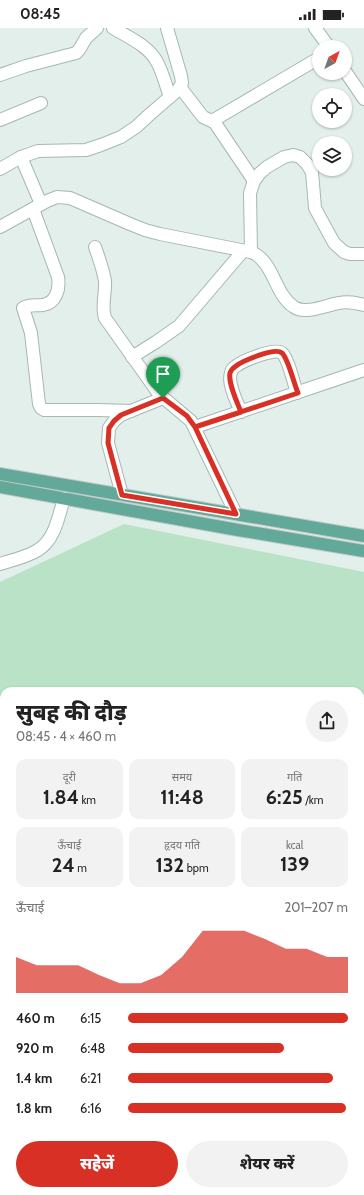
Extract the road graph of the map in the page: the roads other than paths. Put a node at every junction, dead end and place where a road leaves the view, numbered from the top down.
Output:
1 (97, 28) edge
2 (113, 28) edge
3 (167, 28) edge
4 (315, 28) edge
5 (324, 40) edge
6 (312, 62) edge
7 (0, 75) edge
8 (351, 80) edge
9 (180, 86) junction
10 (170, 97) junction
11 (364, 99) edge
12 (41, 103) dead end
13 (0, 120) edge
14 (212, 121) junction
15 (21, 157) junction
16 (0, 169) edge
17 (254, 181) junction
18 (37, 206) junction
19 (0, 227) edge
20 (95, 247) dead end
21 (247, 251) junction
22 (364, 254) edge
23 (364, 305) edge
24 (132, 357) junction
25 (364, 370) edge
26 (298, 393) junction
27 (163, 398) junction
28 (131, 411) junction
29 (241, 412) junction
30 (195, 427) junction
31 (0, 474) edge
32 (0, 487) edge
33 (122, 495) junction
34 (64, 498) junction
35 (236, 514) junction
36 (364, 536) edge
37 (364, 551) edge
38 (0, 564) edge

1 - 7 street
2 - 10 street
3 - 9 street
4 - 5 street
6 - 14 street
8 - 11 street
9 - 10 street
9 - 14 street
10 - 15 street
12 - 13 street
14 - 17 street
15 - 16 street
15 - 18 street
17 - 21 street
17 - 22 street
18 - 19 street
18 - 21 street
18 - 28 street
20 - 24 street
21 - 23 street
21 - 24 street
24 - 27 street
25 - 26 street
26 - 29 street
26 - 29 street
27 - 28 street
27 - 30 street
28 - 33 street
29 - 30 street
30 - 35 street
31 - 33 main road
32 - 34 main road
33 - 35 main road
34 - 37 main road
34 - 38 street
35 - 36 main road

